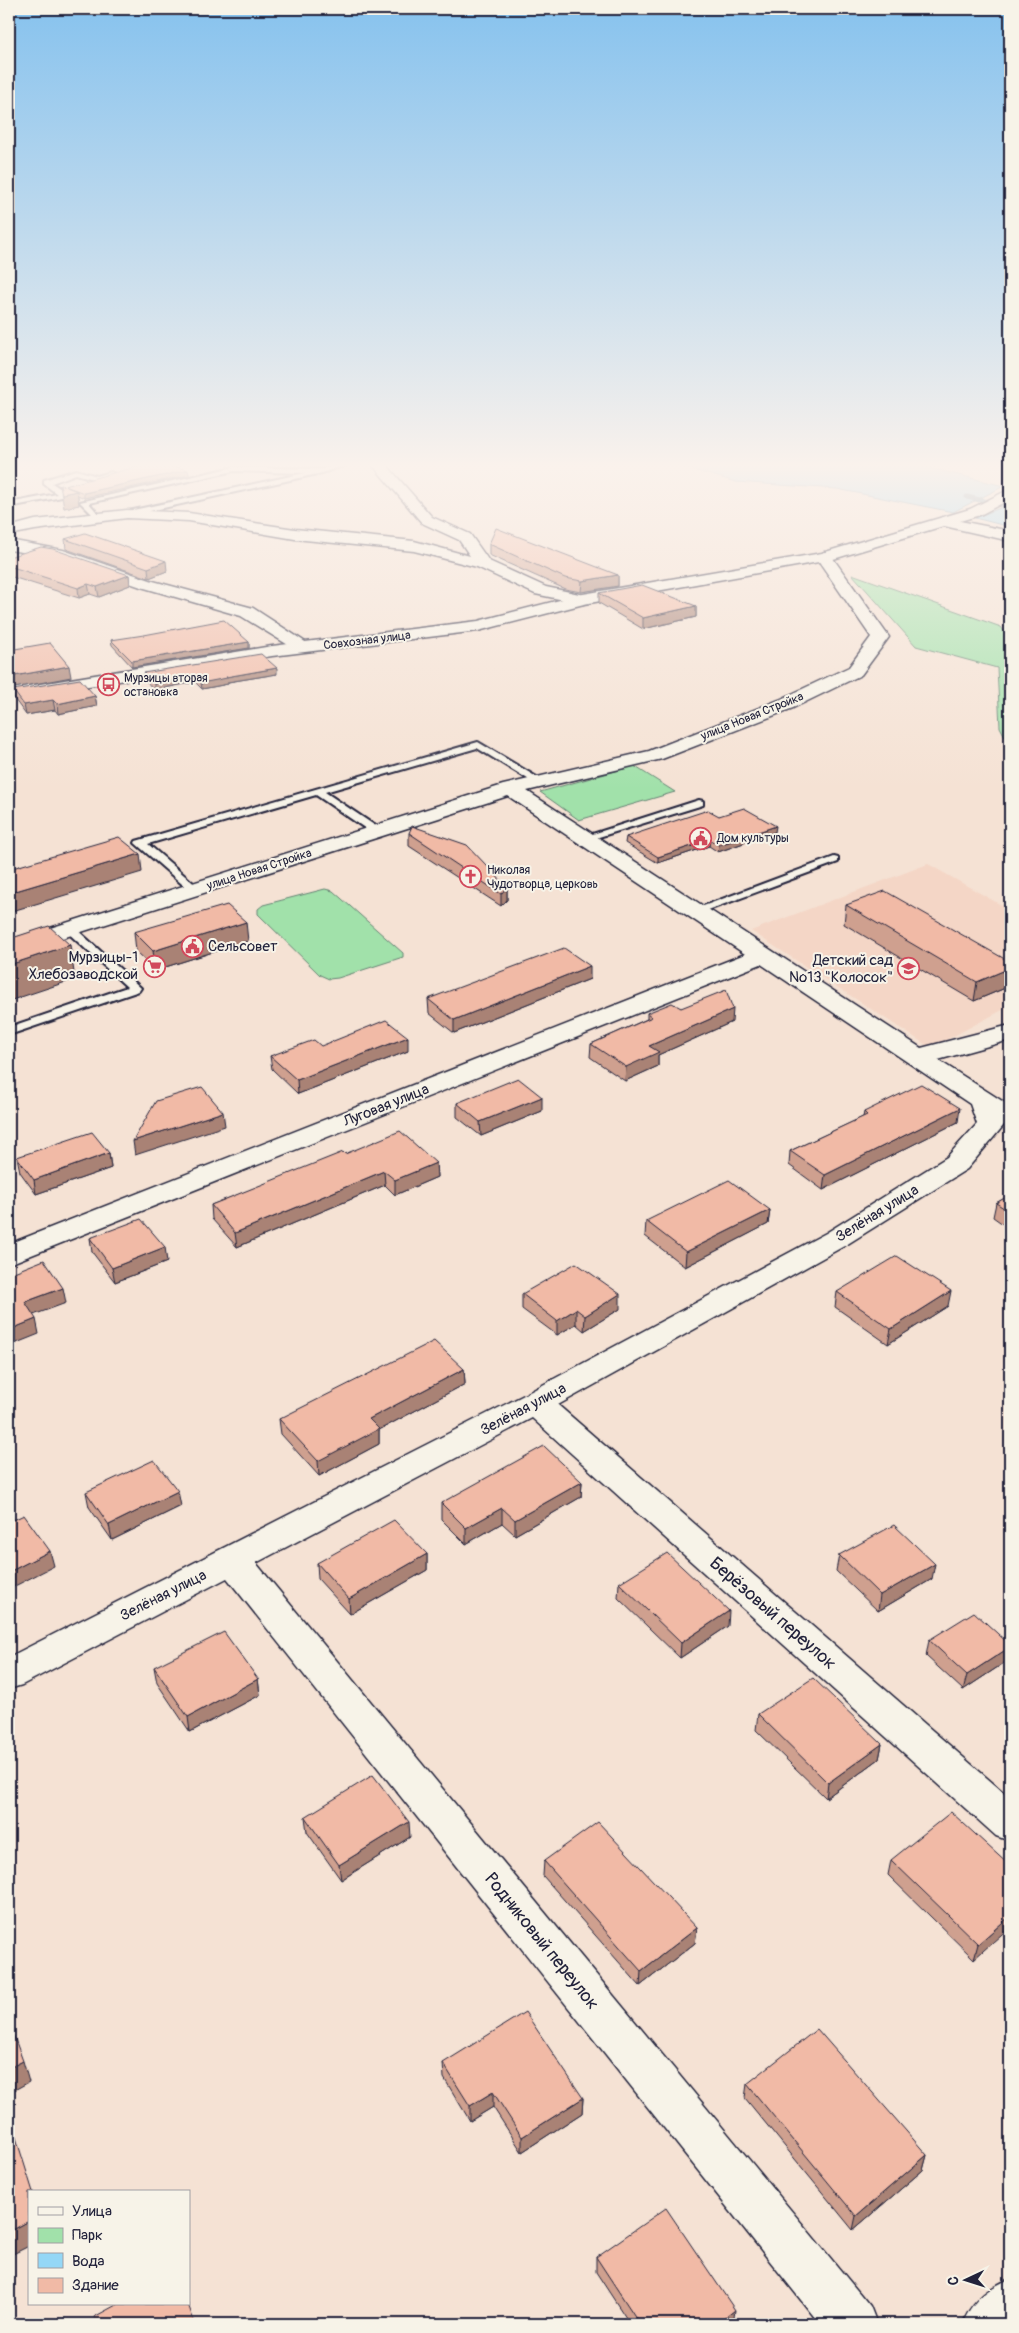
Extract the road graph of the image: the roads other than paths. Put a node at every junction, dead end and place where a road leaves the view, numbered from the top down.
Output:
1 (109, 571) edge
2 (499, 571) edge
3 (744, 571) edge
4 (834, 571) edge
5 (583, 599) junction
6 (304, 647) junction
7 (9, 694) edge
8 (540, 782) junction
9 (510, 789) junction
10 (317, 791) junction
11 (699, 803) dead end
12 (376, 831) junction
13 (585, 838) junction
14 (834, 860) dead end
15 (194, 889) junction
16 (696, 911) junction
17 (70, 929) junction
18 (9, 948) edge
19 (763, 955) junction
20 (9, 1031) edge
21 (1010, 1032) edge
22 (919, 1057) junction
23 (982, 1099) junction
24 (1010, 1118) edge
25 (9, 1255) edge
26 (535, 1403) junction
27 (232, 1559) junction
28 (9, 1674) edge
29 (1010, 1823) edge
30 (1010, 2304) edge
31 (852, 2324) edge
32 (988, 2324) edge

1 - 6 street
2 - 5 street
3 - 5 street, Совхозная улица
4 - 8 street, улица Новая Стройка
5 - 6 street, Совхозная улица
6 - 7 street, Совхозная улица
8 - 9 street, улица Новая Стройка
8 - 10 lane
9 - 12 street, улица Новая Стройка
9 - 13 street
10 - 12 lane
10 - 15 lane
11 - 13 lane
12 - 15 street, улица Новая Стройка
13 - 16 street
14 - 16 lane
15 - 17 street, улица Новая Стройка
16 - 19 street
17 - 18 street, улица Новая Стройка
17 - 20 lane
19 - 22 street
19 - 25 street, Луговая улица
21 - 22 street
22 - 23 street
23 - 24 street
23 - 26 street, Зелёная улица
26 - 27 street, Зелёная улица
26 - 29 street, Берёзовый переулок
27 - 28 street, Зелёная улица
27 - 31 street, Родниковый переулок
30 - 32 street

